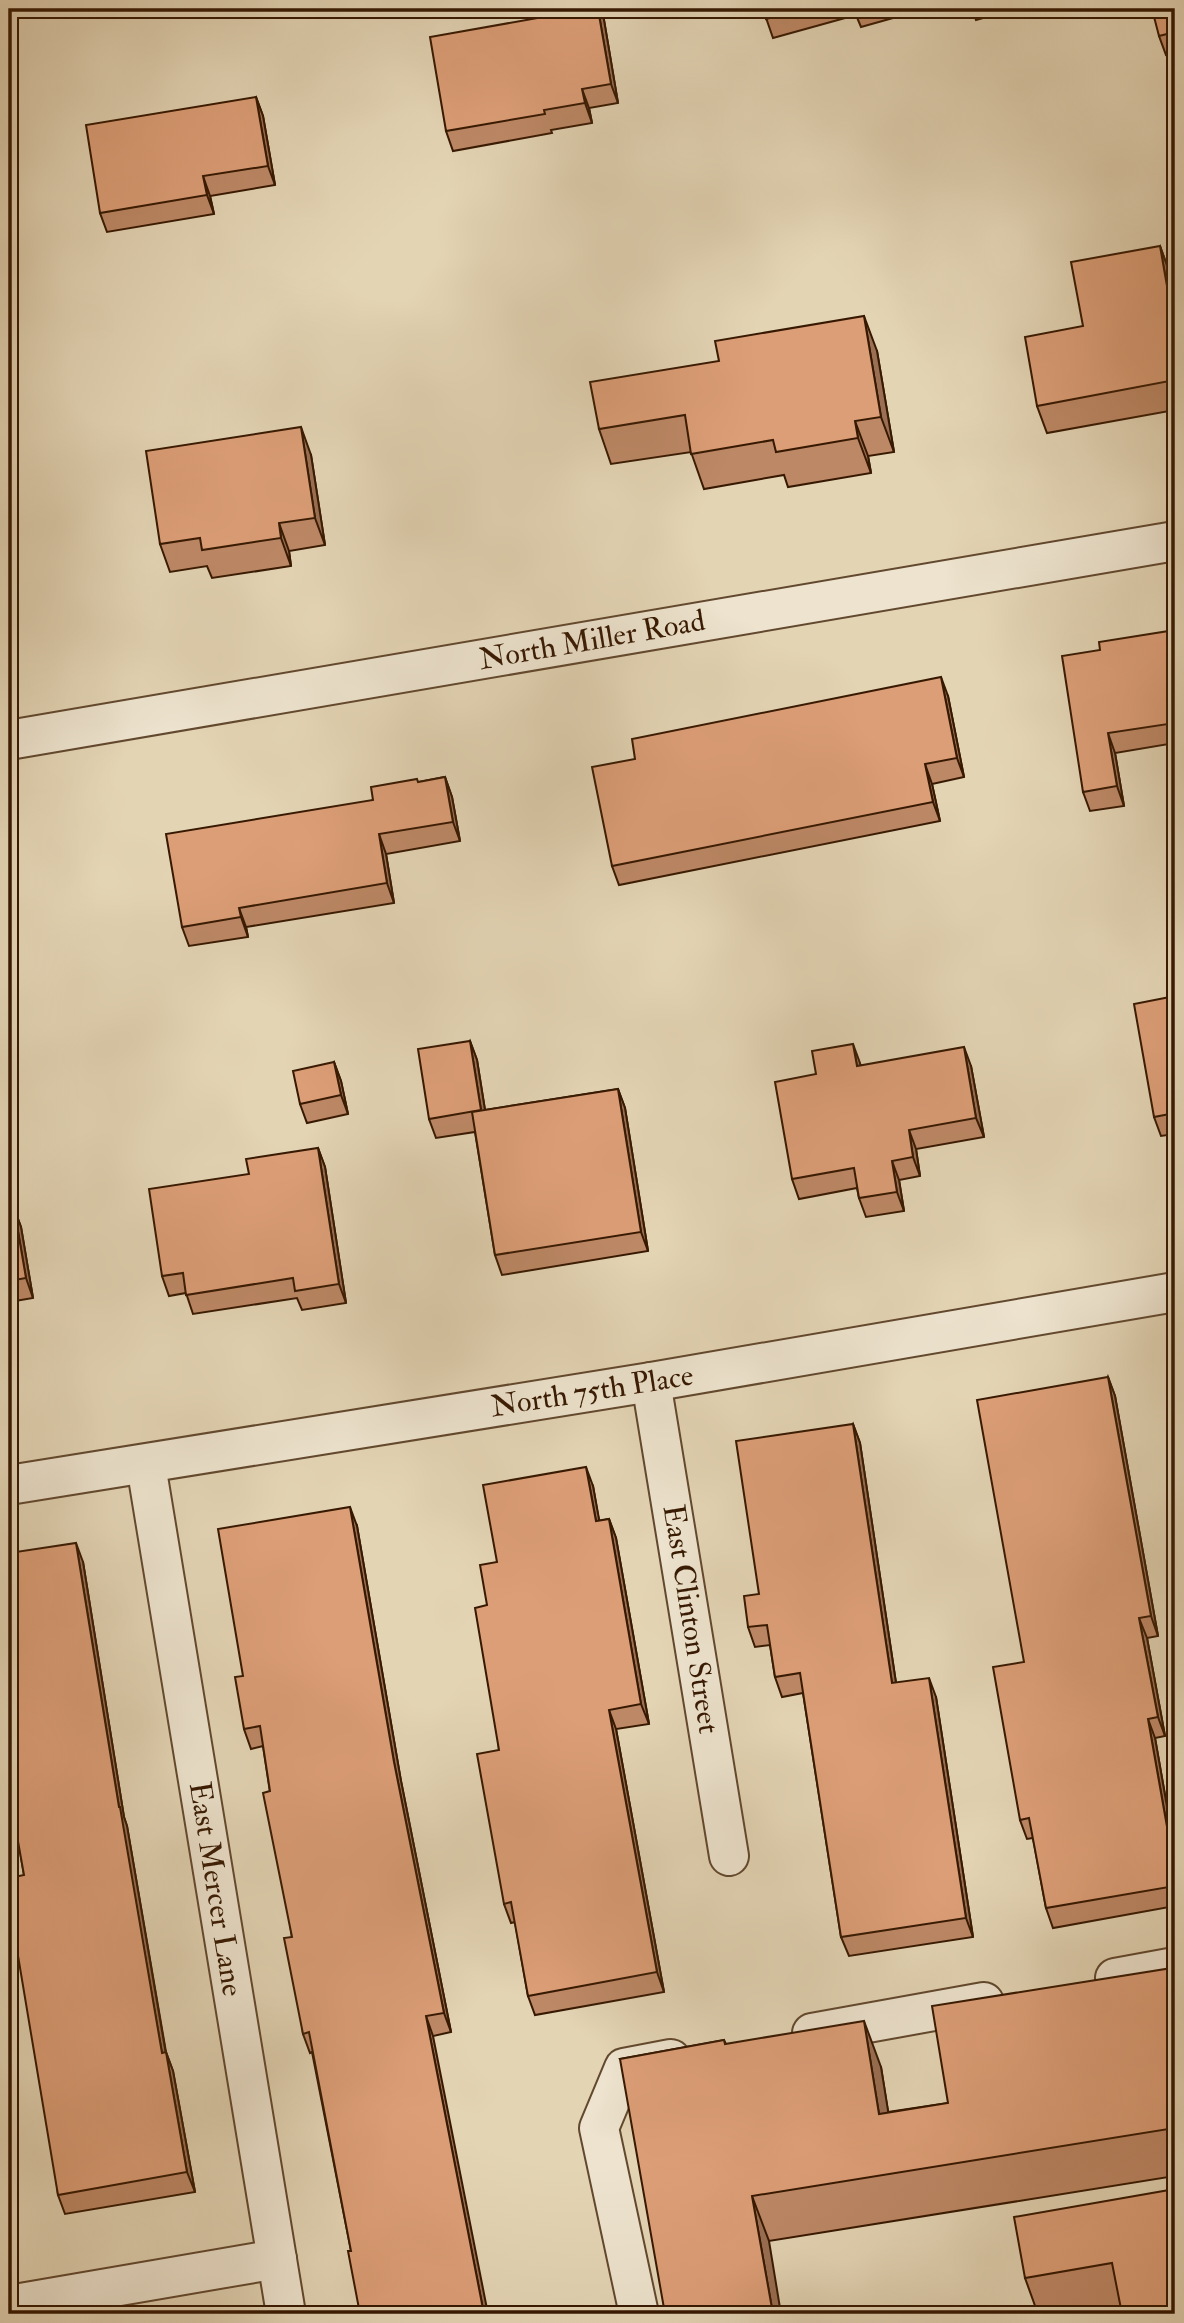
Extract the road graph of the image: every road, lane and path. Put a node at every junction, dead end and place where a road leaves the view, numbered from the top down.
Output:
1 (1175, 541) edge
2 (9, 740) edge
3 (1174, 1301) edge
4 (651, 1382) junction
5 (146, 1465) junction
6 (9, 1485) edge
7 (729, 1856) dead end
8 (1175, 1967) edge
9 (1081, 1984) edge
10 (1014, 1997) edge
11 (772, 2041) edge
12 (705, 2053) edge
13 (277, 2259) junction
14 (9, 2305) edge
15 (286, 2314) edge
16 (639, 2314) edge

1 - 2 street, North Miller Road
3 - 4 street, North 75th Place
4 - 5 street, North 75th Place
4 - 7 street, East Clinton Street
5 - 6 street, North 75th Place
5 - 13 street, East Mercer Lane
8 - 9 street
10 - 11 street
12 - 16 street
13 - 14 street
13 - 15 street, East Mercer Lane

